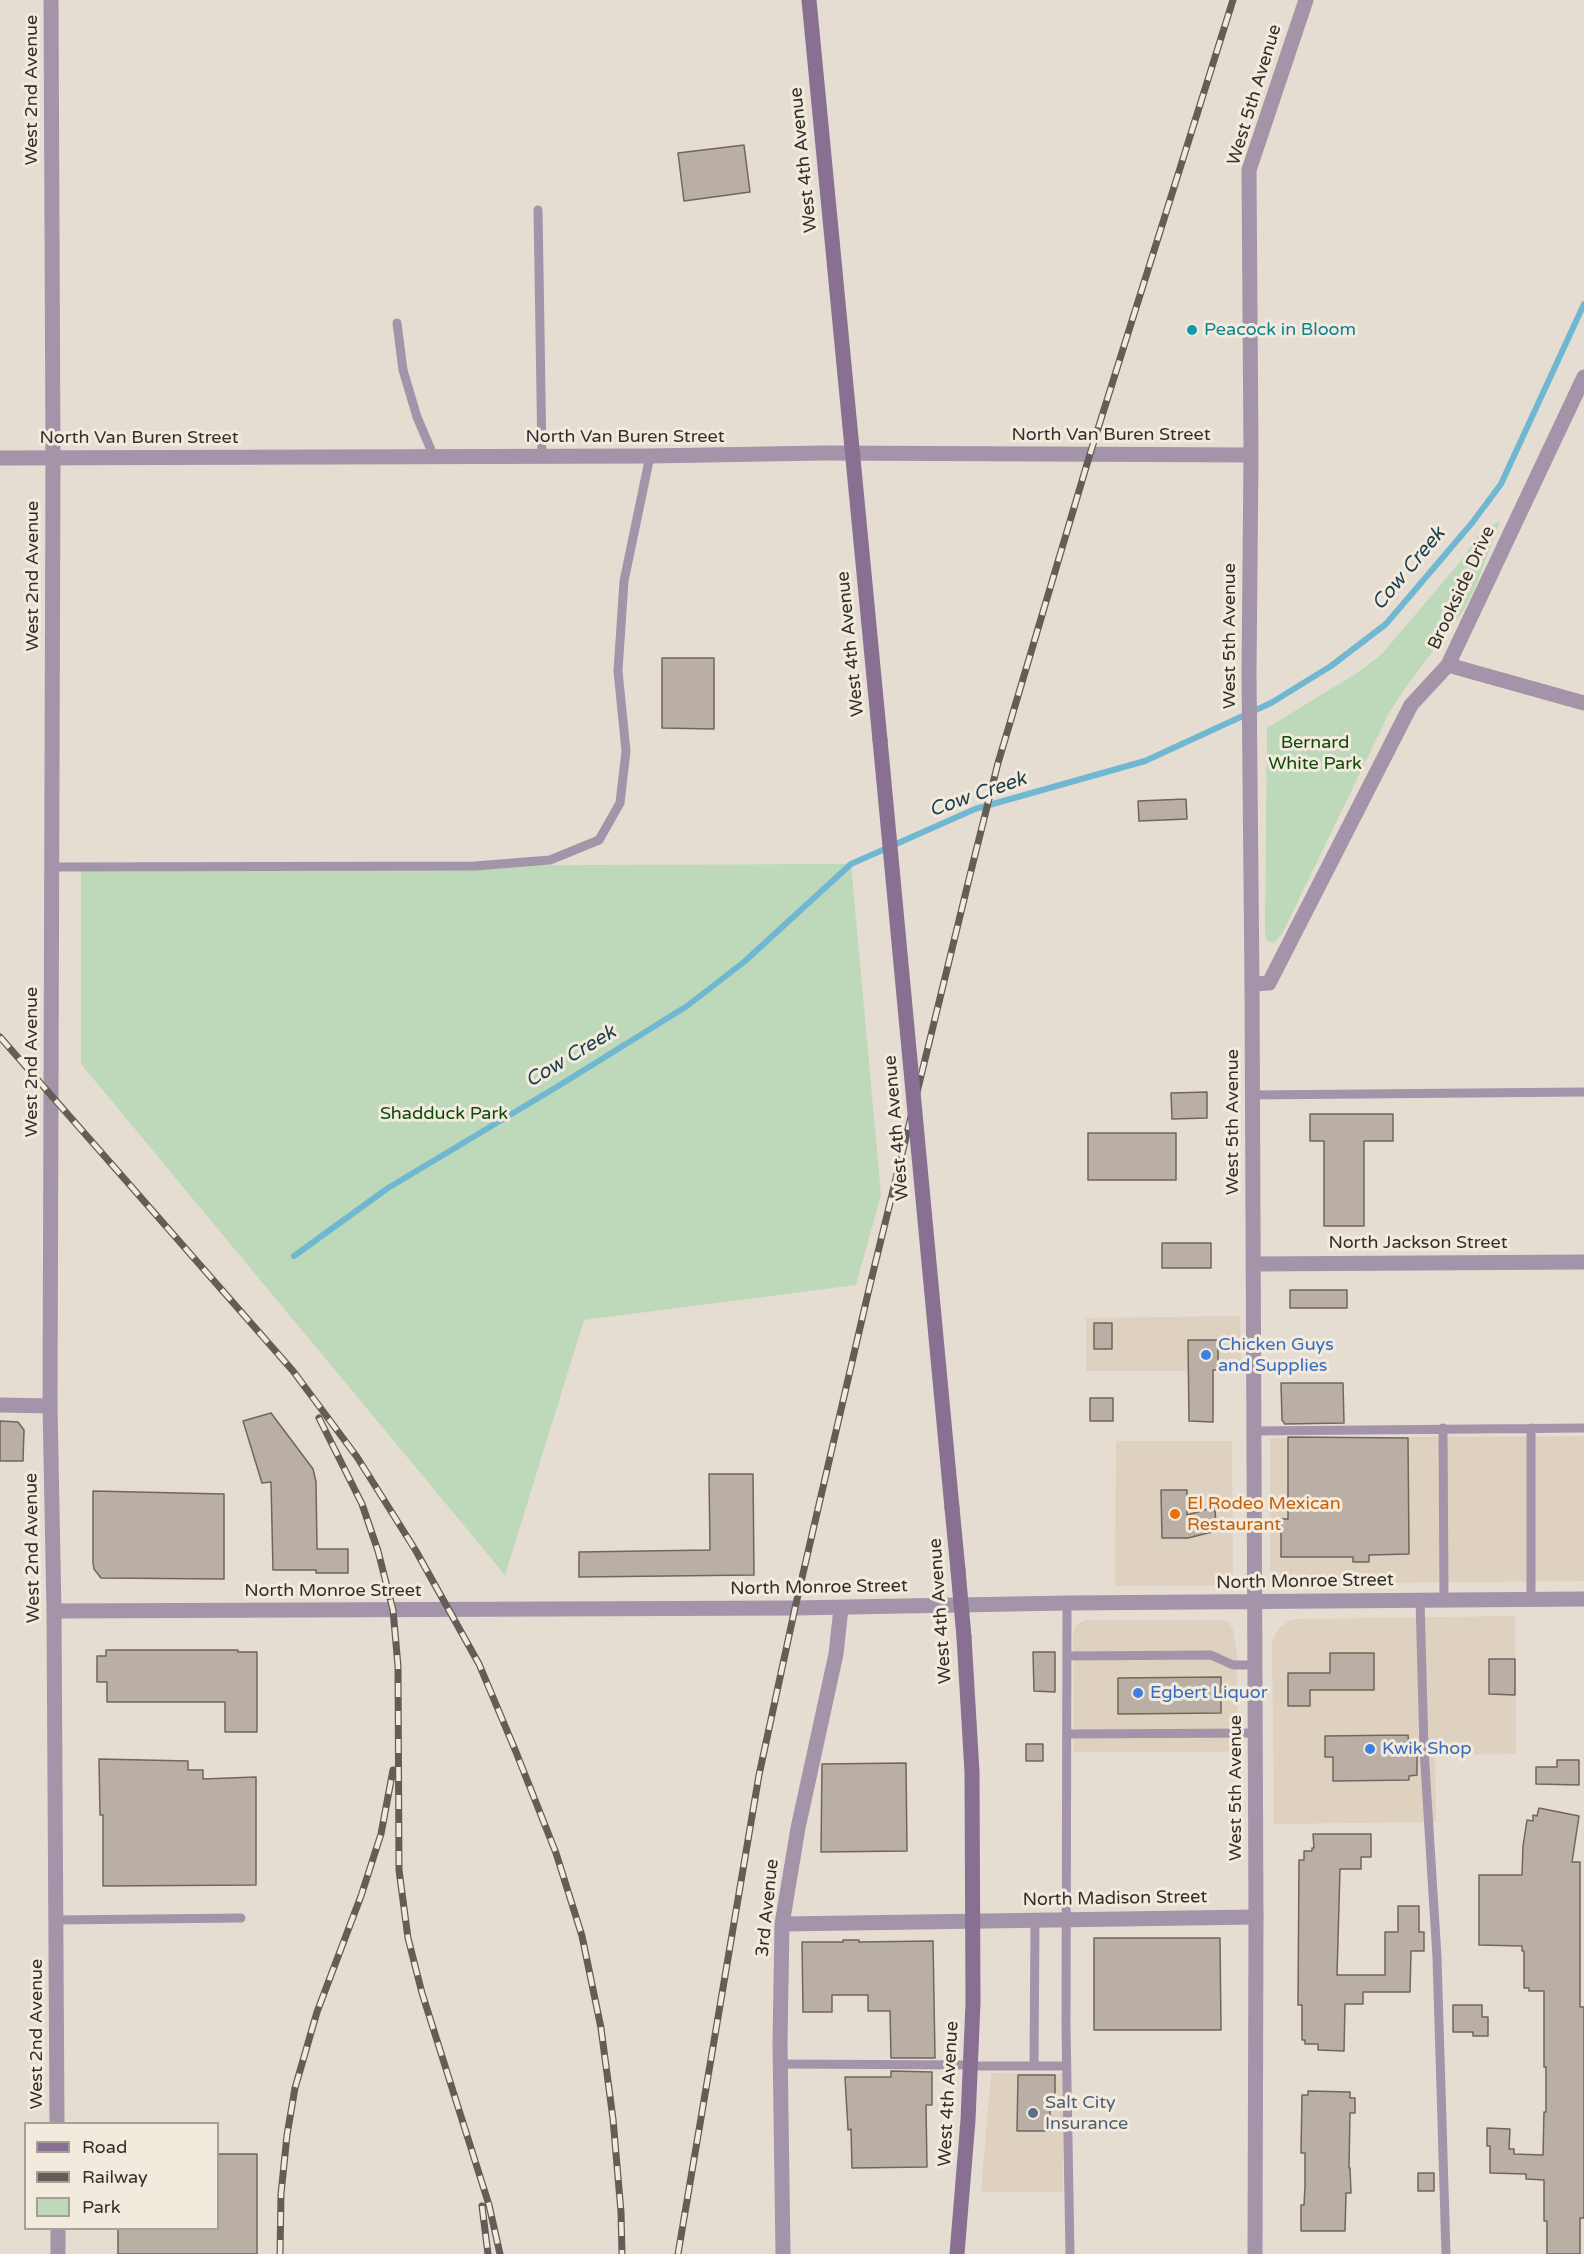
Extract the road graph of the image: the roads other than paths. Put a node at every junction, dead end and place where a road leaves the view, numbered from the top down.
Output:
1 (51, 0) edge
2 (809, 0) edge
3 (1306, 0) edge
4 (538, 210) dead end
5 (397, 323) dead end
6 (1584, 376) edge
7 (852, 453) junction
8 (1251, 455) junction
9 (650, 456) junction
10 (434, 457) junction
11 (542, 457) junction
12 (0, 458) edge
13 (53, 458) junction
14 (1448, 664) junction
15 (1584, 703) edge
16 (52, 867) junction
17 (1252, 984) junction
18 (1584, 1092) edge
19 (1252, 1095) junction
20 (1584, 1262) edge
21 (1253, 1264) junction
22 (0, 1405) edge
23 (50, 1406) junction
24 (1443, 1428) junction
25 (1531, 1428) junction
26 (1584, 1428) edge
27 (1254, 1431) junction
28 (1531, 1599) junction
29 (1584, 1599) edge
30 (1420, 1600) junction
31 (1444, 1600) junction
32 (1255, 1602) junction
33 (1067, 1603) junction
34 (841, 1608) junction
35 (54, 1611) junction
36 (1067, 1656) junction
37 (1255, 1665) junction
38 (1256, 1733) junction
39 (1067, 1734) junction
40 (1256, 1917) junction
41 (241, 1918) dead end
42 (56, 1920) junction
43 (974, 1920) junction
44 (1035, 1920) junction
45 (1067, 1920) junction
46 (782, 1924) junction
47 (780, 2064) junction
48 (971, 2065) junction
49 (1034, 2066) junction
50 (1067, 2066) junction
51 (57, 2122) edge
52 (58, 2230) edge
53 (58, 2254) edge
54 (783, 2254) edge
55 (957, 2254) edge
56 (1070, 2254) edge
57 (1255, 2254) edge
58 (1446, 2254) edge

1 - 13 street, West 2nd Avenue
2 - 7 main road, West 4th Avenue
3 - 8 street, West 5th Avenue
4 - 11 lane
5 - 10 lane
6 - 14 street, Brookside Drive
7 - 8 street, North Van Buren Street
7 - 9 street, North Van Buren Street
7 - 43 main road, West 4th Avenue, bridge
8 - 17 street, West 5th Avenue
9 - 11 street, North Van Buren Street
9 - 16 lane
10 - 11 street, North Van Buren Street
10 - 13 street, North Van Buren Street
12 - 13 street, North Van Buren Street
13 - 16 street, West 2nd Avenue
14 - 15 street
14 - 17 street, Brookside Drive
16 - 23 street, West 2nd Avenue
17 - 19 street, West 5th Avenue
18 - 19 lane
19 - 21 street, West 5th Avenue
20 - 21 street, North Jackson Street
21 - 27 street, West 5th Avenue
22 - 23 street
23 - 35 street, West 2nd Avenue
24 - 25 lane
24 - 27 lane
24 - 31 lane
25 - 26 lane
25 - 28 lane
27 - 32 street, West 5th Avenue
28 - 29 street, North Monroe Street
28 - 31 street, North Monroe Street
30 - 31 street, North Monroe Street
30 - 32 street, North Monroe Street
30 - 58 lane
32 - 33 street, North Monroe Street
32 - 37 street, West 5th Avenue
33 - 34 street, North Monroe Street
33 - 36 lane
34 - 35 street, North Monroe Street
34 - 46 street, 3rd Avenue
35 - 42 street, West 2nd Avenue
36 - 37 lane
36 - 39 lane
37 - 38 street, West 5th Avenue
38 - 39 lane
38 - 40 street, West 5th Avenue
39 - 45 lane
40 - 45 street, North Madison Street
40 - 57 street, West 5th Avenue
41 - 42 lane
42 - 51 street, West 2nd Avenue
43 - 44 street, North Madison Street
43 - 46 street, North Madison Street
43 - 48 main road, West 4th Avenue
44 - 45 street, North Madison Street
44 - 49 lane
45 - 50 lane
46 - 47 street, 3rd Avenue
47 - 48 lane
47 - 54 street, 3rd Avenue
48 - 49 lane
48 - 55 main road, West 4th Avenue
49 - 50 lane
50 - 56 lane
52 - 53 street

